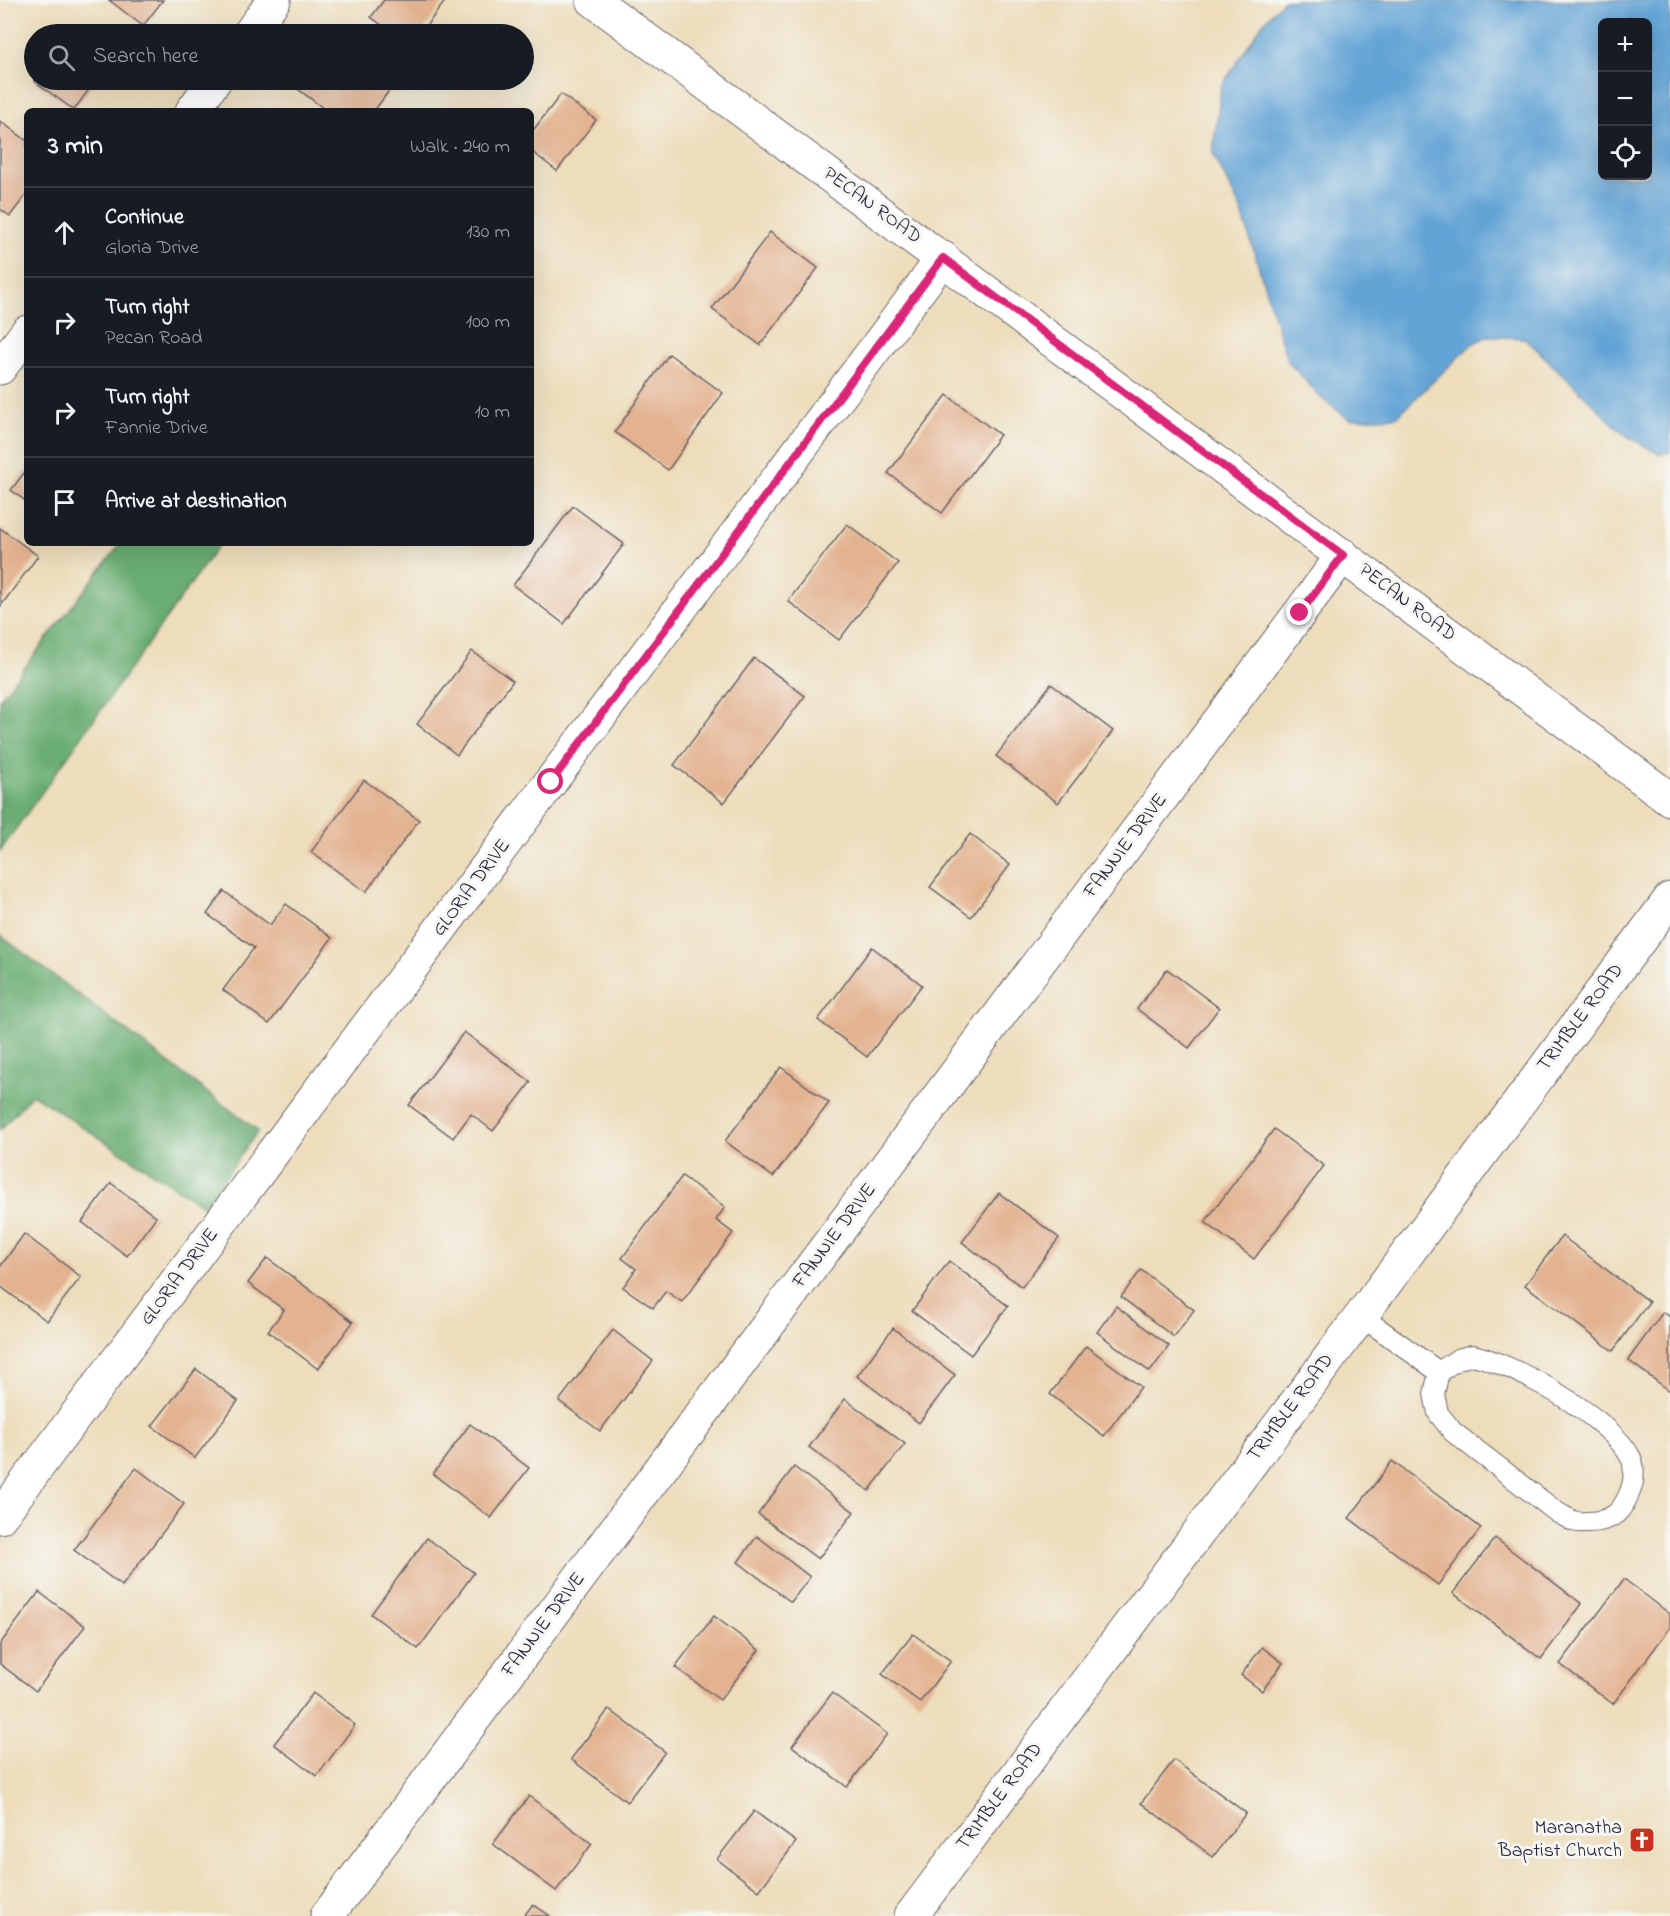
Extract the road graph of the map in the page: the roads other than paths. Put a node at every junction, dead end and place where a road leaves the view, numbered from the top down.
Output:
1 (274, 0) edge
2 (593, 0) edge
3 (256, 24) edge
4 (208, 90) edge
5 (194, 108) edge
6 (943, 258) junction
7 (24, 336) edge
8 (0, 368) edge
9 (1343, 555) junction
10 (1670, 799) edge
11 (1670, 899) edge
12 (1361, 1316) junction
13 (1439, 1372) junction
14 (0, 1517) edge
15 (327, 1916) edge
16 (911, 1916) edge

1 - 3 street
2 - 6 street, PECAN ROAD
4 - 5 street
6 - 9 street, PECAN ROAD
6 - 14 street, GLORIA DRIVE
7 - 8 street
9 - 10 street, PECAN ROAD
9 - 15 street, FANNIE DRIVE
11 - 12 street, TRIMBLE ROAD
12 - 13 lane
12 - 16 street, TRIMBLE ROAD
13 - 13 lane

